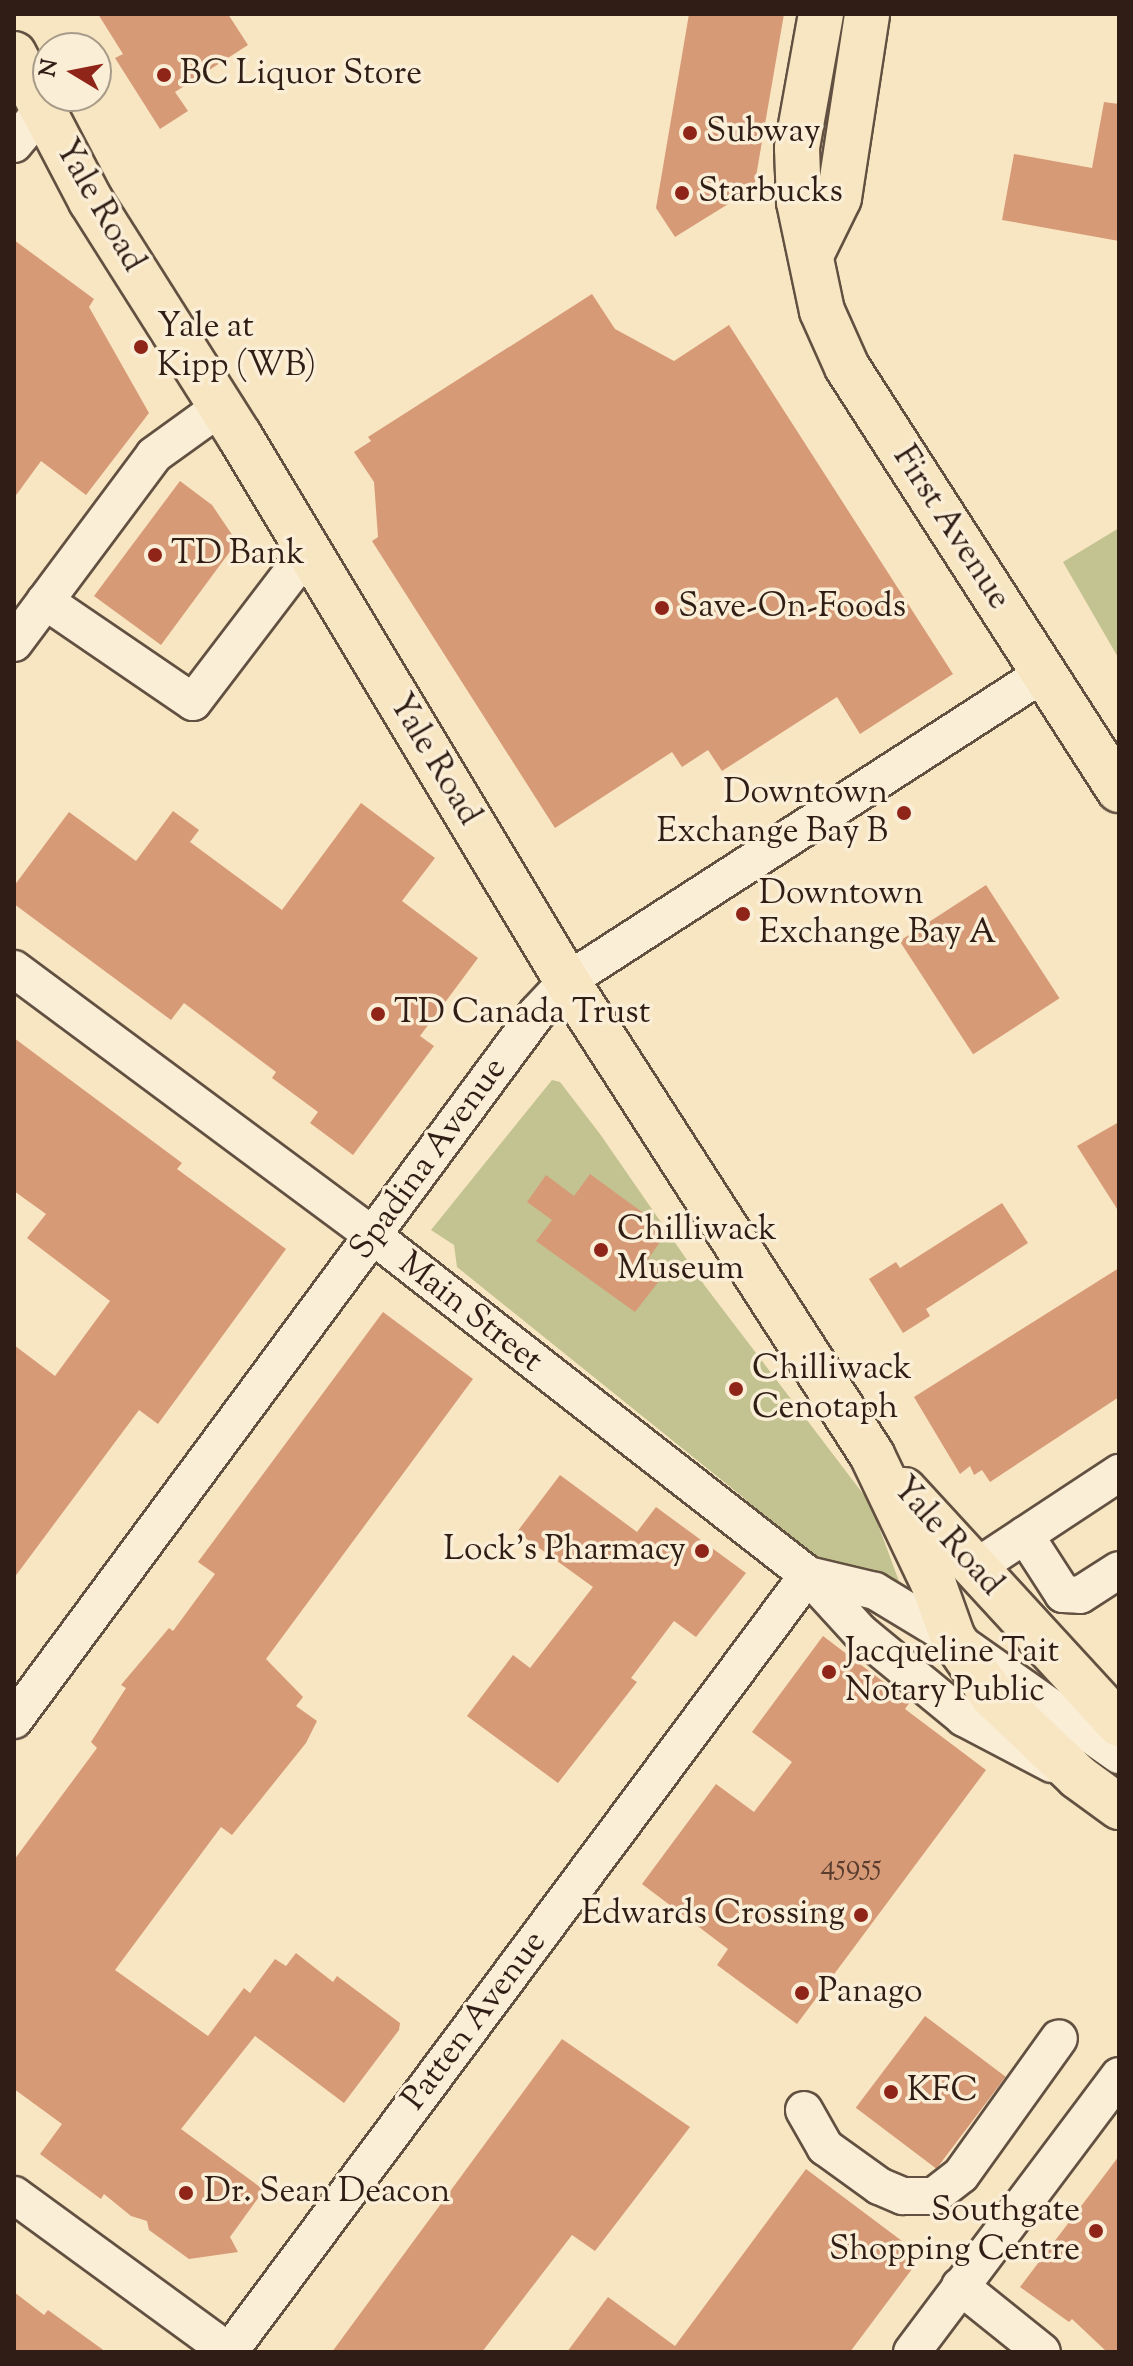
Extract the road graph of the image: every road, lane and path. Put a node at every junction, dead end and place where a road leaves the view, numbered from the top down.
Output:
1 (821, 14) edge
2 (867, 14) edge
3 (14, 54) edge
4 (32, 88) edge
5 (41, 112) edge
6 (45, 112) edge
7 (14, 144) edge
8 (812, 253) junction
9 (222, 406) junction
10 (308, 551) junction
11 (45, 601) junction
12 (14, 643) edge
13 (1044, 673) junction
14 (1119, 790) edge
15 (14, 969) edge
16 (567, 981) junction
17 (372, 1235) junction
18 (872, 1455) junction
19 (1119, 1473) edge
20 (1025, 1535) junction
21 (975, 1568) junction
22 (1119, 1570) edge
23 (808, 1575) junction
24 (953, 1638) junction
25 (14, 1720) edge
26 (1119, 1724) edge
27 (1119, 1755) edge
28 (1078, 1777) junction
29 (1119, 1807) edge
30 (1059, 2038) dead end
31 (1119, 2076) edge
32 (804, 2110) dead end
33 (14, 2195) edge
34 (960, 2286) junction
35 (229, 2352) edge
36 (912, 2352) edge
37 (1042, 2352) edge

1 - 8 main road, First Avenue
2 - 8 main road
3 - 4 main road, Yale Road
5 - 7 street
6 - 9 main road, Yale Road
8 - 13 main road, First Avenue
9 - 10 main road, Yale Road
9 - 11 street
10 - 11 street
10 - 16 main road, Yale Road
11 - 12 street
13 - 14 main road, First Avenue
13 - 16 street, Spadina Avenue
15 - 17 street, Main Street
16 - 17 street, Spadina Avenue
16 - 18 main road, Yale Road
17 - 23 street, Main Street
17 - 25 street, Spadina Avenue
18 - 21 main road, Yale Road
18 - 24 main road, Yale Road
19 - 20 street
20 - 21 street
20 - 22 street
21 - 26 main road, Yale Road
23 - 24 street, Main Street
23 - 28 street, Main Street
23 - 35 street, Patten Avenue
24 - 27 street, Main Street
24 - 28 main road, Yale Road
28 - 29 main road, Yale Road
30 - 32 street
31 - 34 street
33 - 35 street
34 - 36 street
34 - 37 street

